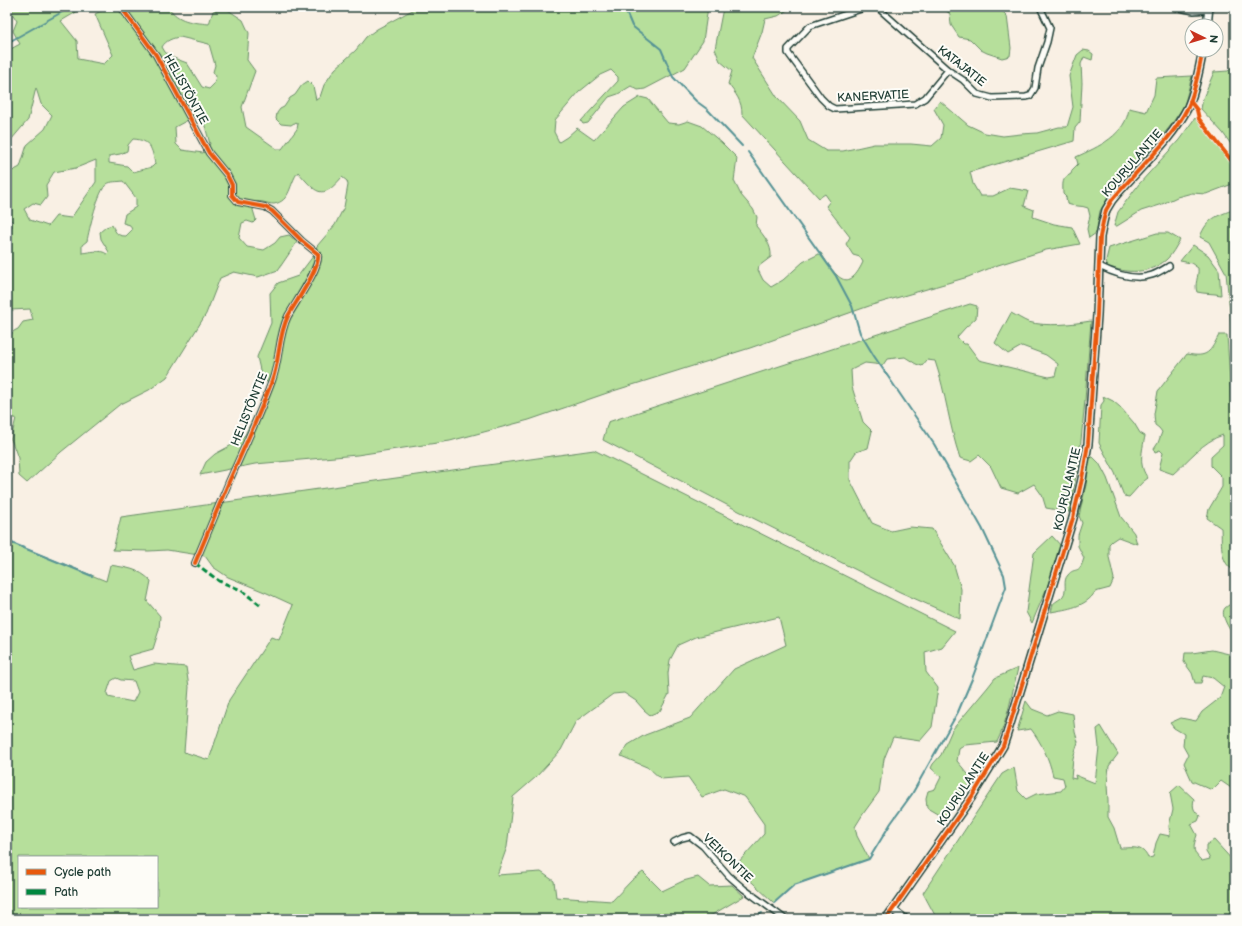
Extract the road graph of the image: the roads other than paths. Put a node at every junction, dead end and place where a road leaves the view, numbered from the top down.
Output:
1 (121, 7) edge
2 (867, 7) edge
3 (877, 7) edge
4 (1040, 7) edge
5 (1174, 7) edge
6 (1209, 8) edge
7 (1208, 18) edge
8 (1201, 58) edge
9 (948, 70) junction
10 (1099, 266) junction
11 (1169, 266) dead end
12 (195, 563) dead end
13 (674, 842) dead end
14 (892, 910) junction
15 (785, 919) edge
16 (886, 919) edge
17 (905, 919) edge

1 - 12 street, HELISTÖNTIE
2 - 9 street, KANERVATIE
3 - 9 street, KATAJATIE
4 - 9 street, KATAJATIE
5 - 6 street
6 - 7 street
8 - 10 street, KOURULANTIE
10 - 11 street
10 - 14 street, KOURULANTIE
13 - 15 street, VEIKONTIE
14 - 16 street, KOURULANTIE
14 - 17 street

